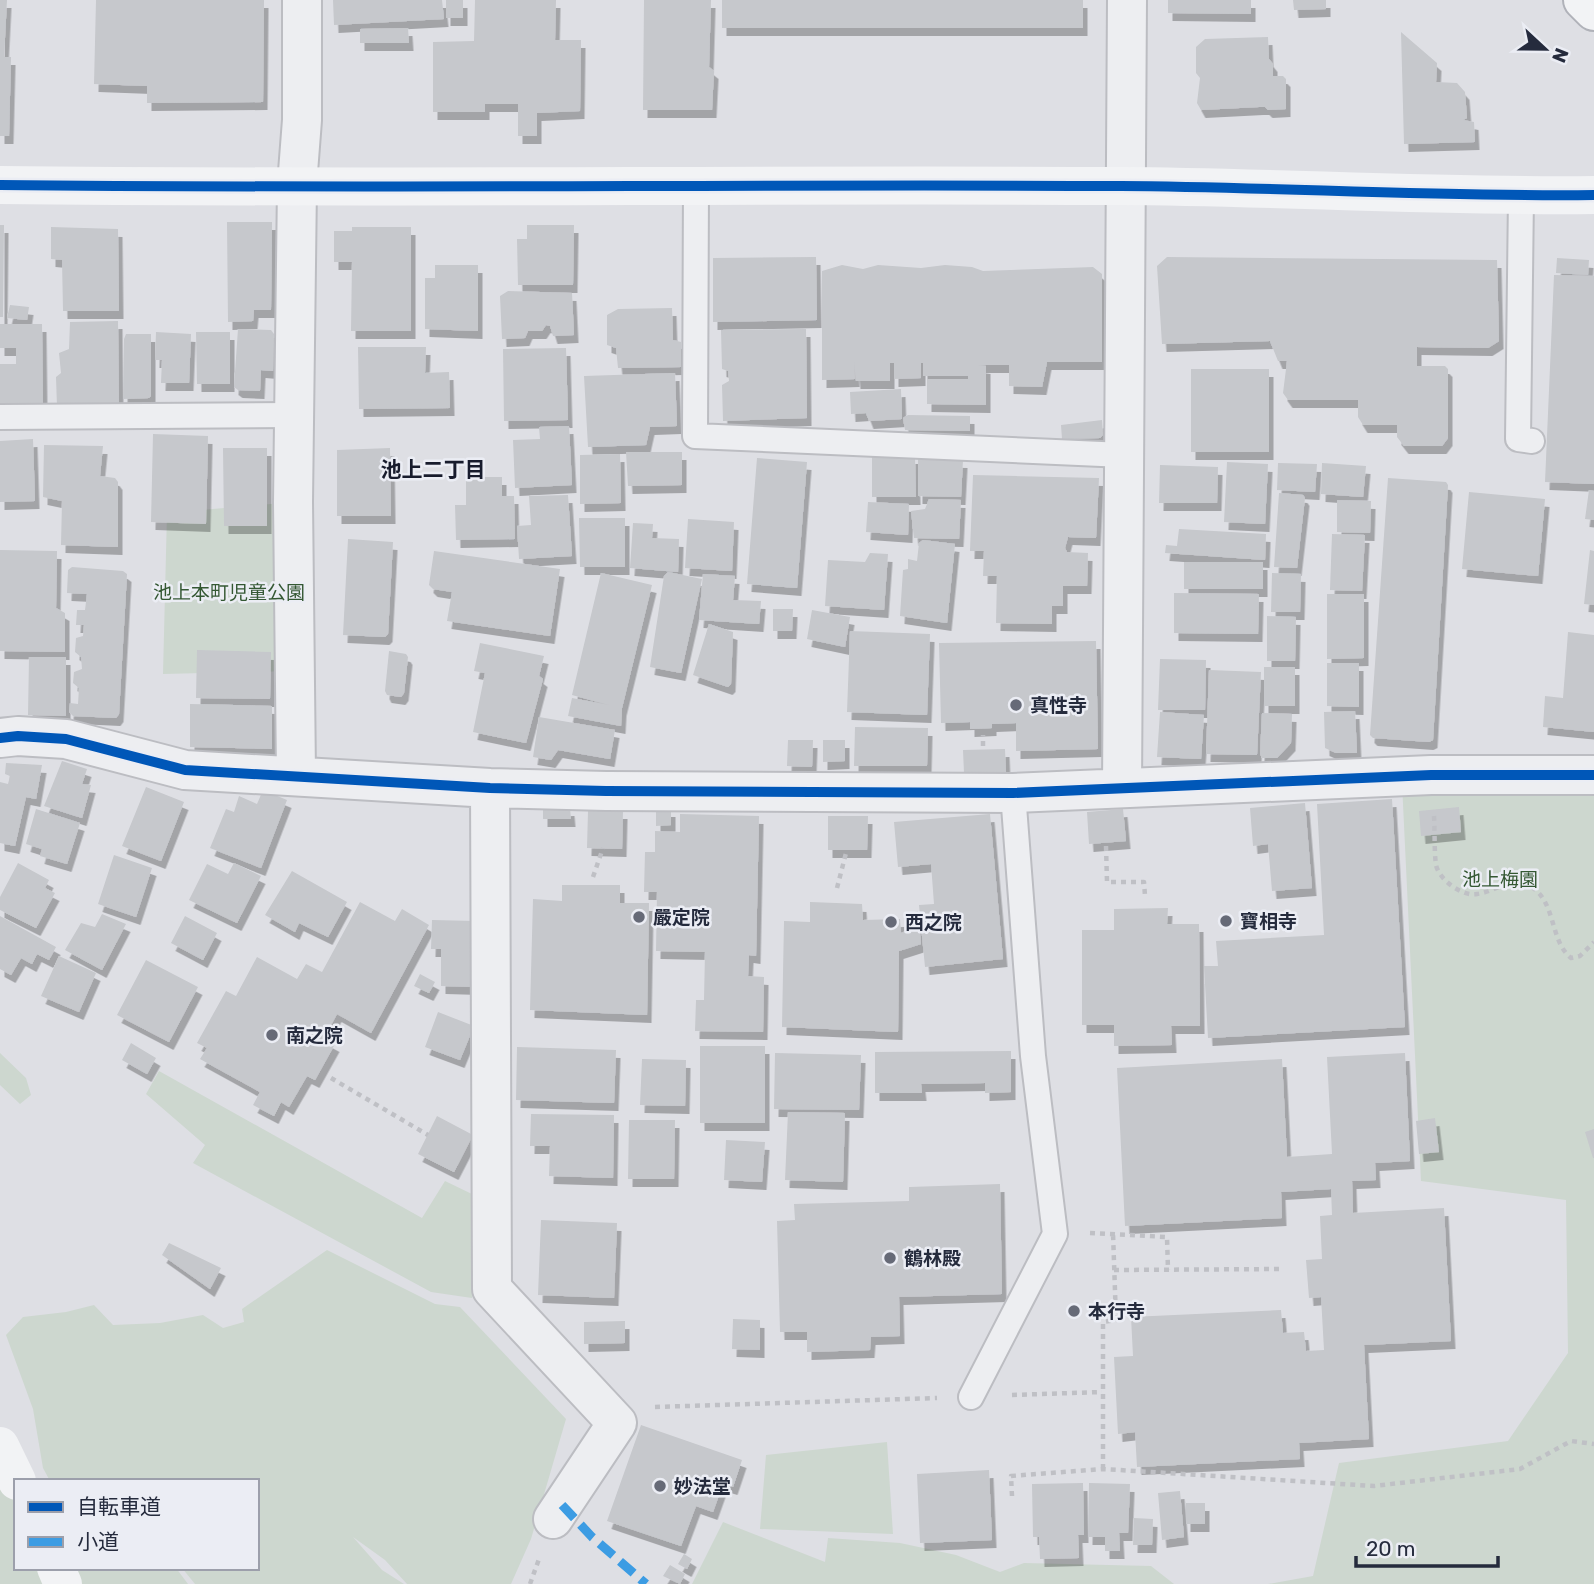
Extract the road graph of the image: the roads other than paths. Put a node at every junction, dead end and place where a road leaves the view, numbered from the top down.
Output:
1 (302, 0) edge
2 (1127, 0) edge
3 (1583, 0) edge
4 (1594, 11) edge
5 (0, 184) edge
6 (696, 185) junction
7 (297, 186) junction
8 (1125, 186) junction
9 (1594, 195) edge
10 (1521, 196) junction
11 (294, 415) junction
12 (0, 417) edge
13 (1532, 441) dead end
14 (1124, 455) junction
15 (0, 738) edge
16 (296, 775) junction
17 (1594, 775) edge
18 (490, 788) junction
19 (1122, 788) junction
20 (1013, 793) junction
21 (971, 1397) road end
22 (0, 1446) edge
23 (16, 1479) edge
24 (553, 1519) dead end

1 - 7 street
2 - 8 street
3 - 4 main road
5 - 7 main road
6 - 7 main road
6 - 8 main road
6 - 14 lane
7 - 11 street
8 - 10 main road
8 - 14 street
9 - 10 main road
10 - 13 lane
11 - 12 lane
11 - 16 street
14 - 19 street
15 - 16 street
16 - 18 street
17 - 19 street
18 - 20 street
18 - 24 street
19 - 20 street
20 - 21 lane
22 - 23 main road

